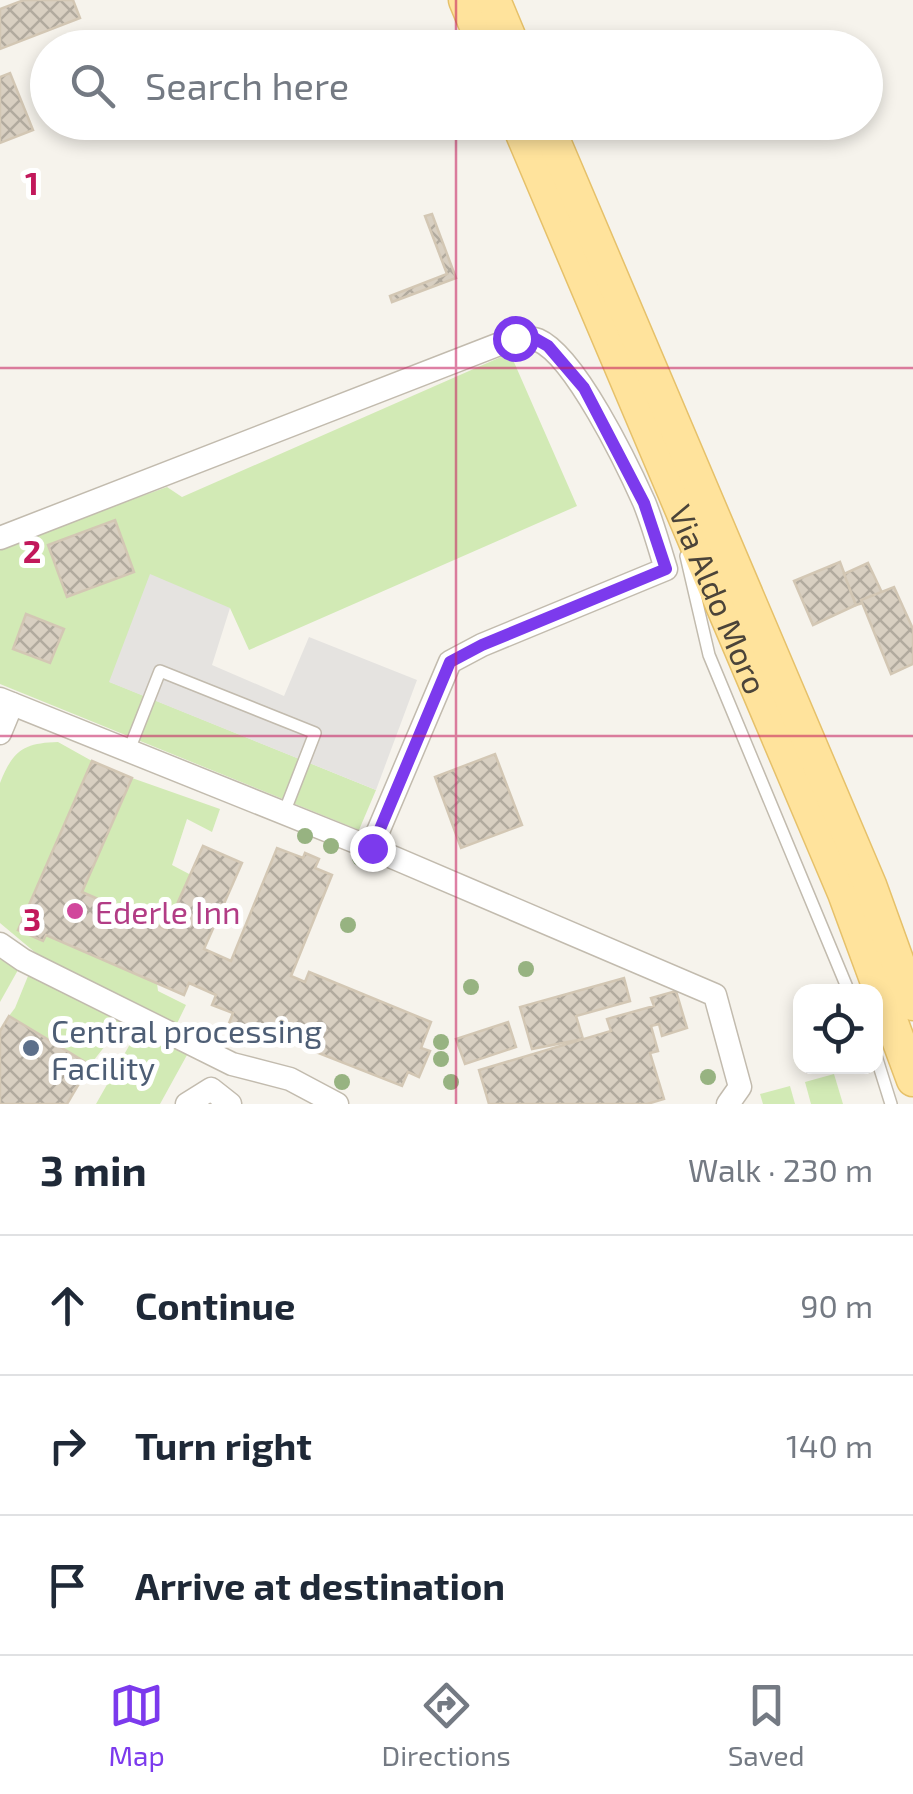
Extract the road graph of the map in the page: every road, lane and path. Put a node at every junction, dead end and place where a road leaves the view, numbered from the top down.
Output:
1 (465, 0) edge
2 (494, 0) edge
3 (478, 30) edge
4 (506, 30) edge
5 (525, 140) edge
6 (554, 140) edge
7 (670, 484) junction
8 (0, 538) edge
9 (6, 701) edge
10 (0, 733) edge
11 (129, 750) junction
12 (284, 813) junction
13 (372, 848) junction
14 (0, 944) edge
15 (846, 984) edge
16 (913, 1004) edge
17 (232, 1064) junction
18 (881, 1074) edge
19 (913, 1080) edge
20 (220, 1097) edge
21 (187, 1104) edge
22 (337, 1104) edge
23 (728, 1104) edge
24 (890, 1104) edge

1 - 3 main road
2 - 4 main road
5 - 7 main road, Via Aldo Moro
6 - 16 main road, Via Aldo Moro
7 - 15 lane
7 - 19 main road, Via Aldo Moro
8 - 13 street
9 - 10 street
9 - 11 street
11 - 12 street
11 - 12 lane
12 - 13 street
13 - 23 street
14 - 17 street
17 - 20 street
17 - 22 street
18 - 24 lane
20 - 21 street

